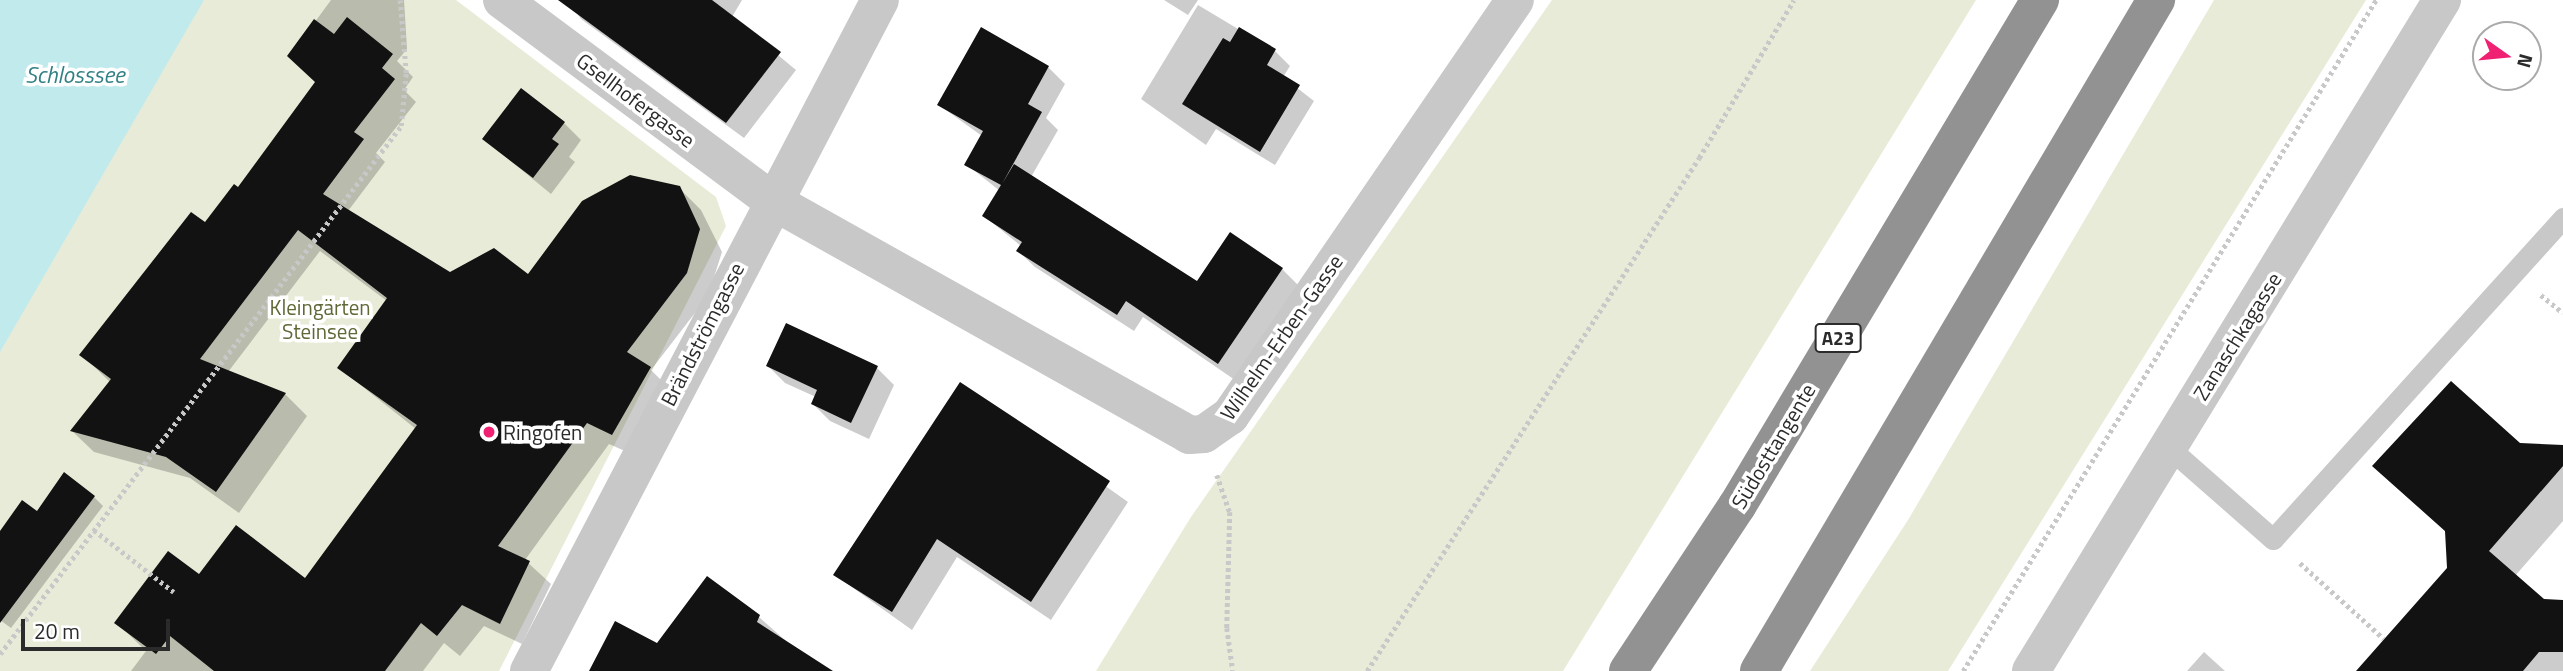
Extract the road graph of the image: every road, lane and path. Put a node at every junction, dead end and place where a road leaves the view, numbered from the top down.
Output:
1 (400, 0) edge
2 (502, 0) edge
3 (880, 0) edge
4 (1515, 0) edge
5 (1794, 0) edge
6 (2040, 0) edge
7 (2156, 0) edge
8 (2376, 0) edge
9 (2442, 0) edge
10 (771, 200) junction
11 (2563, 218) edge
12 (1204, 434) junction
13 (2166, 446) junction
14 (94, 530) junction
15 (2273, 539) junction
16 (174, 592) dead end
17 (2384, 639) dead end
18 (0, 654) edge
19 (529, 671) edge
20 (1233, 671) edge
21 (1367, 671) edge
22 (1628, 671) edge
23 (1759, 671) edge
24 (1963, 671) edge
25 (2031, 671) edge

1 - 14 path
2 - 10 street, Gsellhofergasse
3 - 10 street, Brändströmgasse
4 - 12 street, Wilhelm-Erben-Gasse
5 - 21 path
6 - 22 highway, Südosttangente / A23
7 - 23 highway
8 - 24 path
9 - 13 street, Zanaschkagasse
10 - 12 street, Wilhelm-Erben-Gasse
10 - 19 street, Brändströmgasse
11 - 15 lane
12 - 20 path
13 - 15 lane
13 - 25 street, Zanaschkagasse
14 - 16 path
14 - 18 path
15 - 17 path

